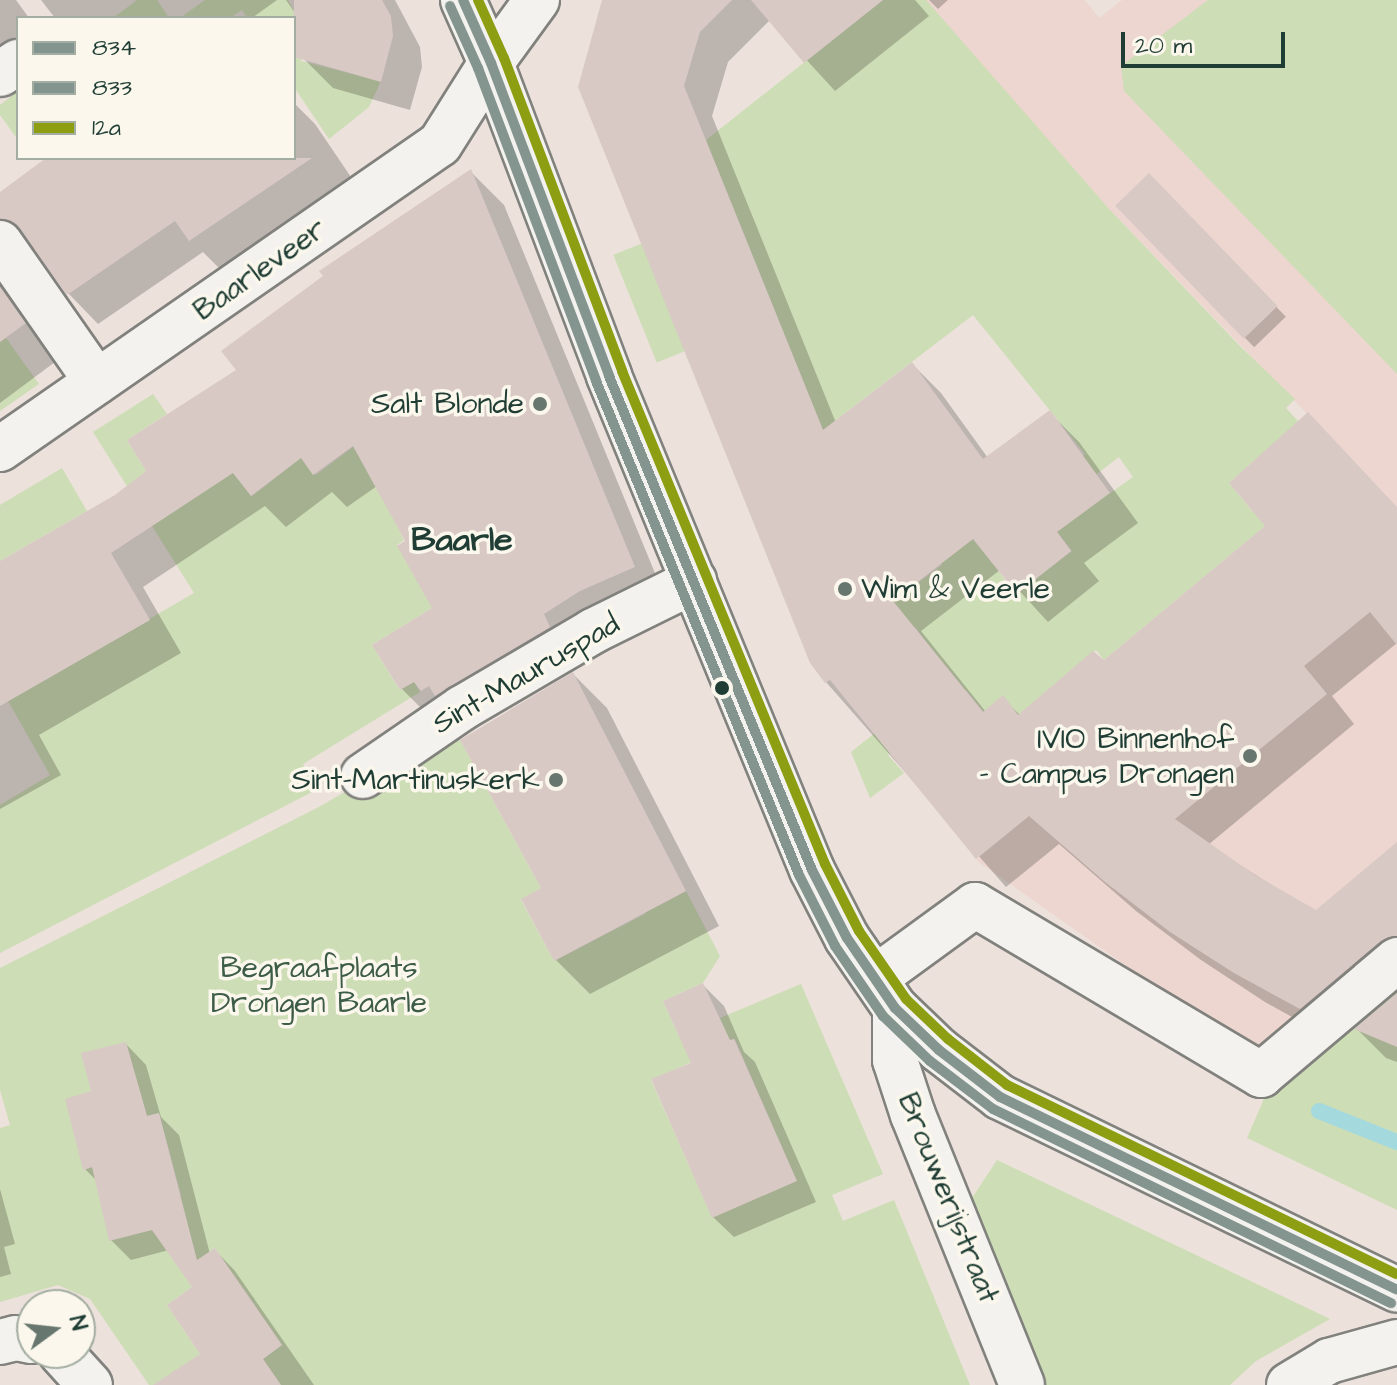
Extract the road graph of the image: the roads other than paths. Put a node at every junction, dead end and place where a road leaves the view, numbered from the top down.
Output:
1 (463, 0) edge
2 (537, 0) edge
3 (491, 63) junction
4 (0, 243) edge
5 (0, 294) edge
6 (86, 390) junction
7 (0, 449) edge
8 (694, 581) junction
9 (363, 776) dead end
10 (1397, 960) edge
11 (885, 993) junction
12 (1397, 1290) edge
13 (1397, 1342) edge
14 (76, 1369) edge
15 (90, 1385) edge
16 (1022, 1385) edge
17 (1289, 1385) edge

1 - 3 main road
2 - 3 main road, Baarleveer
3 - 6 main road, Baarleveer
3 - 8 main road
4 - 6 main road
5 - 6 main road
6 - 7 main road, Baarleveer
8 - 9 main road, Sint-Mauruspad
8 - 11 main road
10 - 11 main road
11 - 12 main road
11 - 16 main road, Brouwerijstraat
13 - 17 main road
14 - 15 main road

